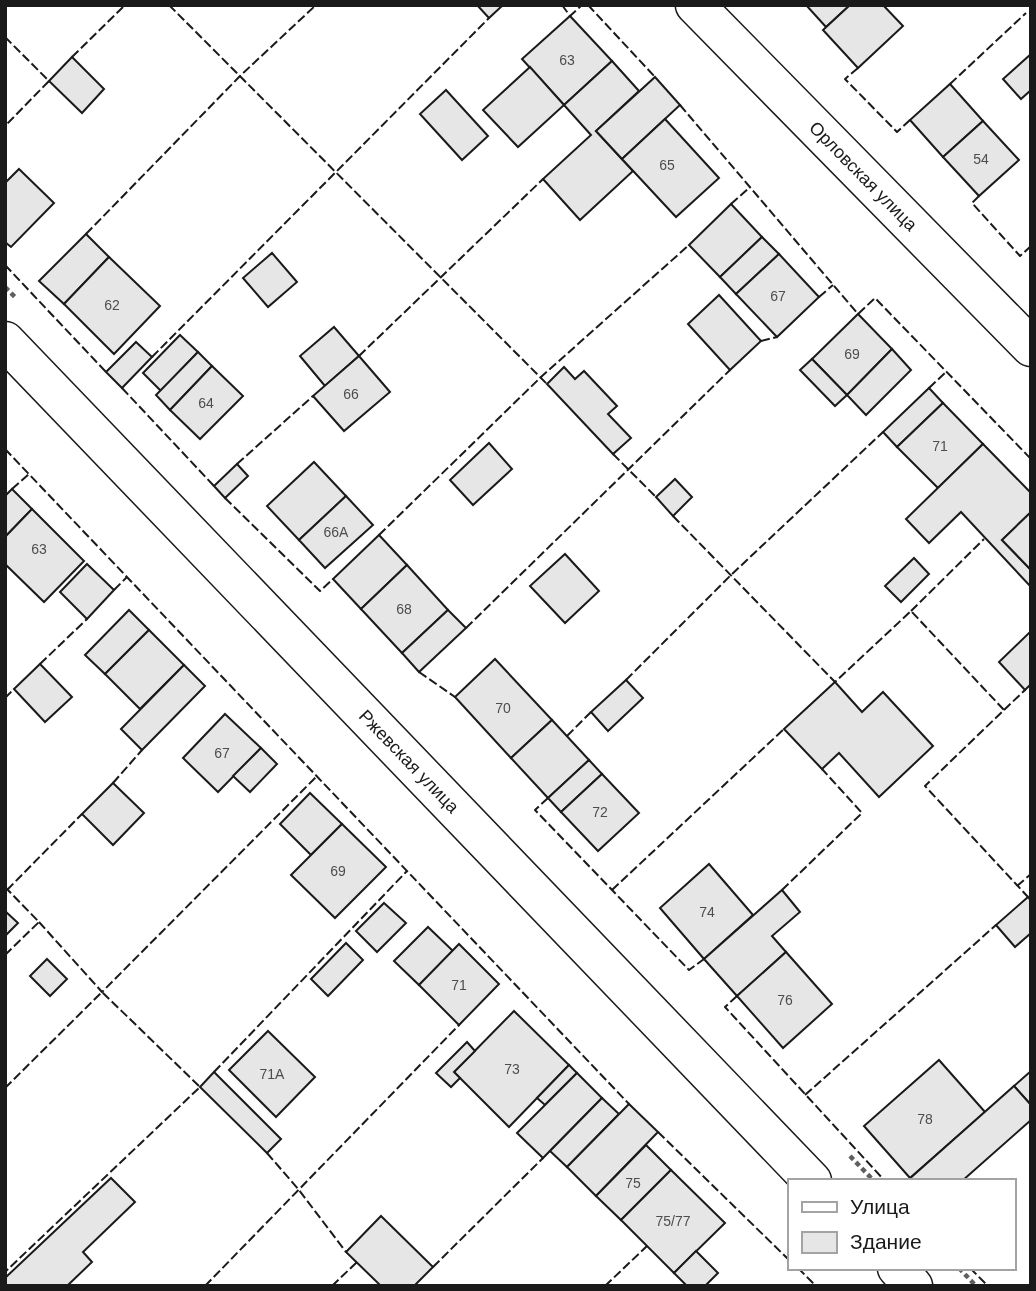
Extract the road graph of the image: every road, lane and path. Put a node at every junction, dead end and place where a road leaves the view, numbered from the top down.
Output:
1 (695, 5) edge
2 (5, 341) edge
3 (1031, 348) edge
4 (810, 1179) edge
5 (899, 1270) edge
6 (961, 1270) edge
7 (913, 1286) edge
8 (976, 1286) edge

1 - 3 street, Орловская улица
2 - 4 street, Ржевская улица
5 - 7 street
6 - 8 path

